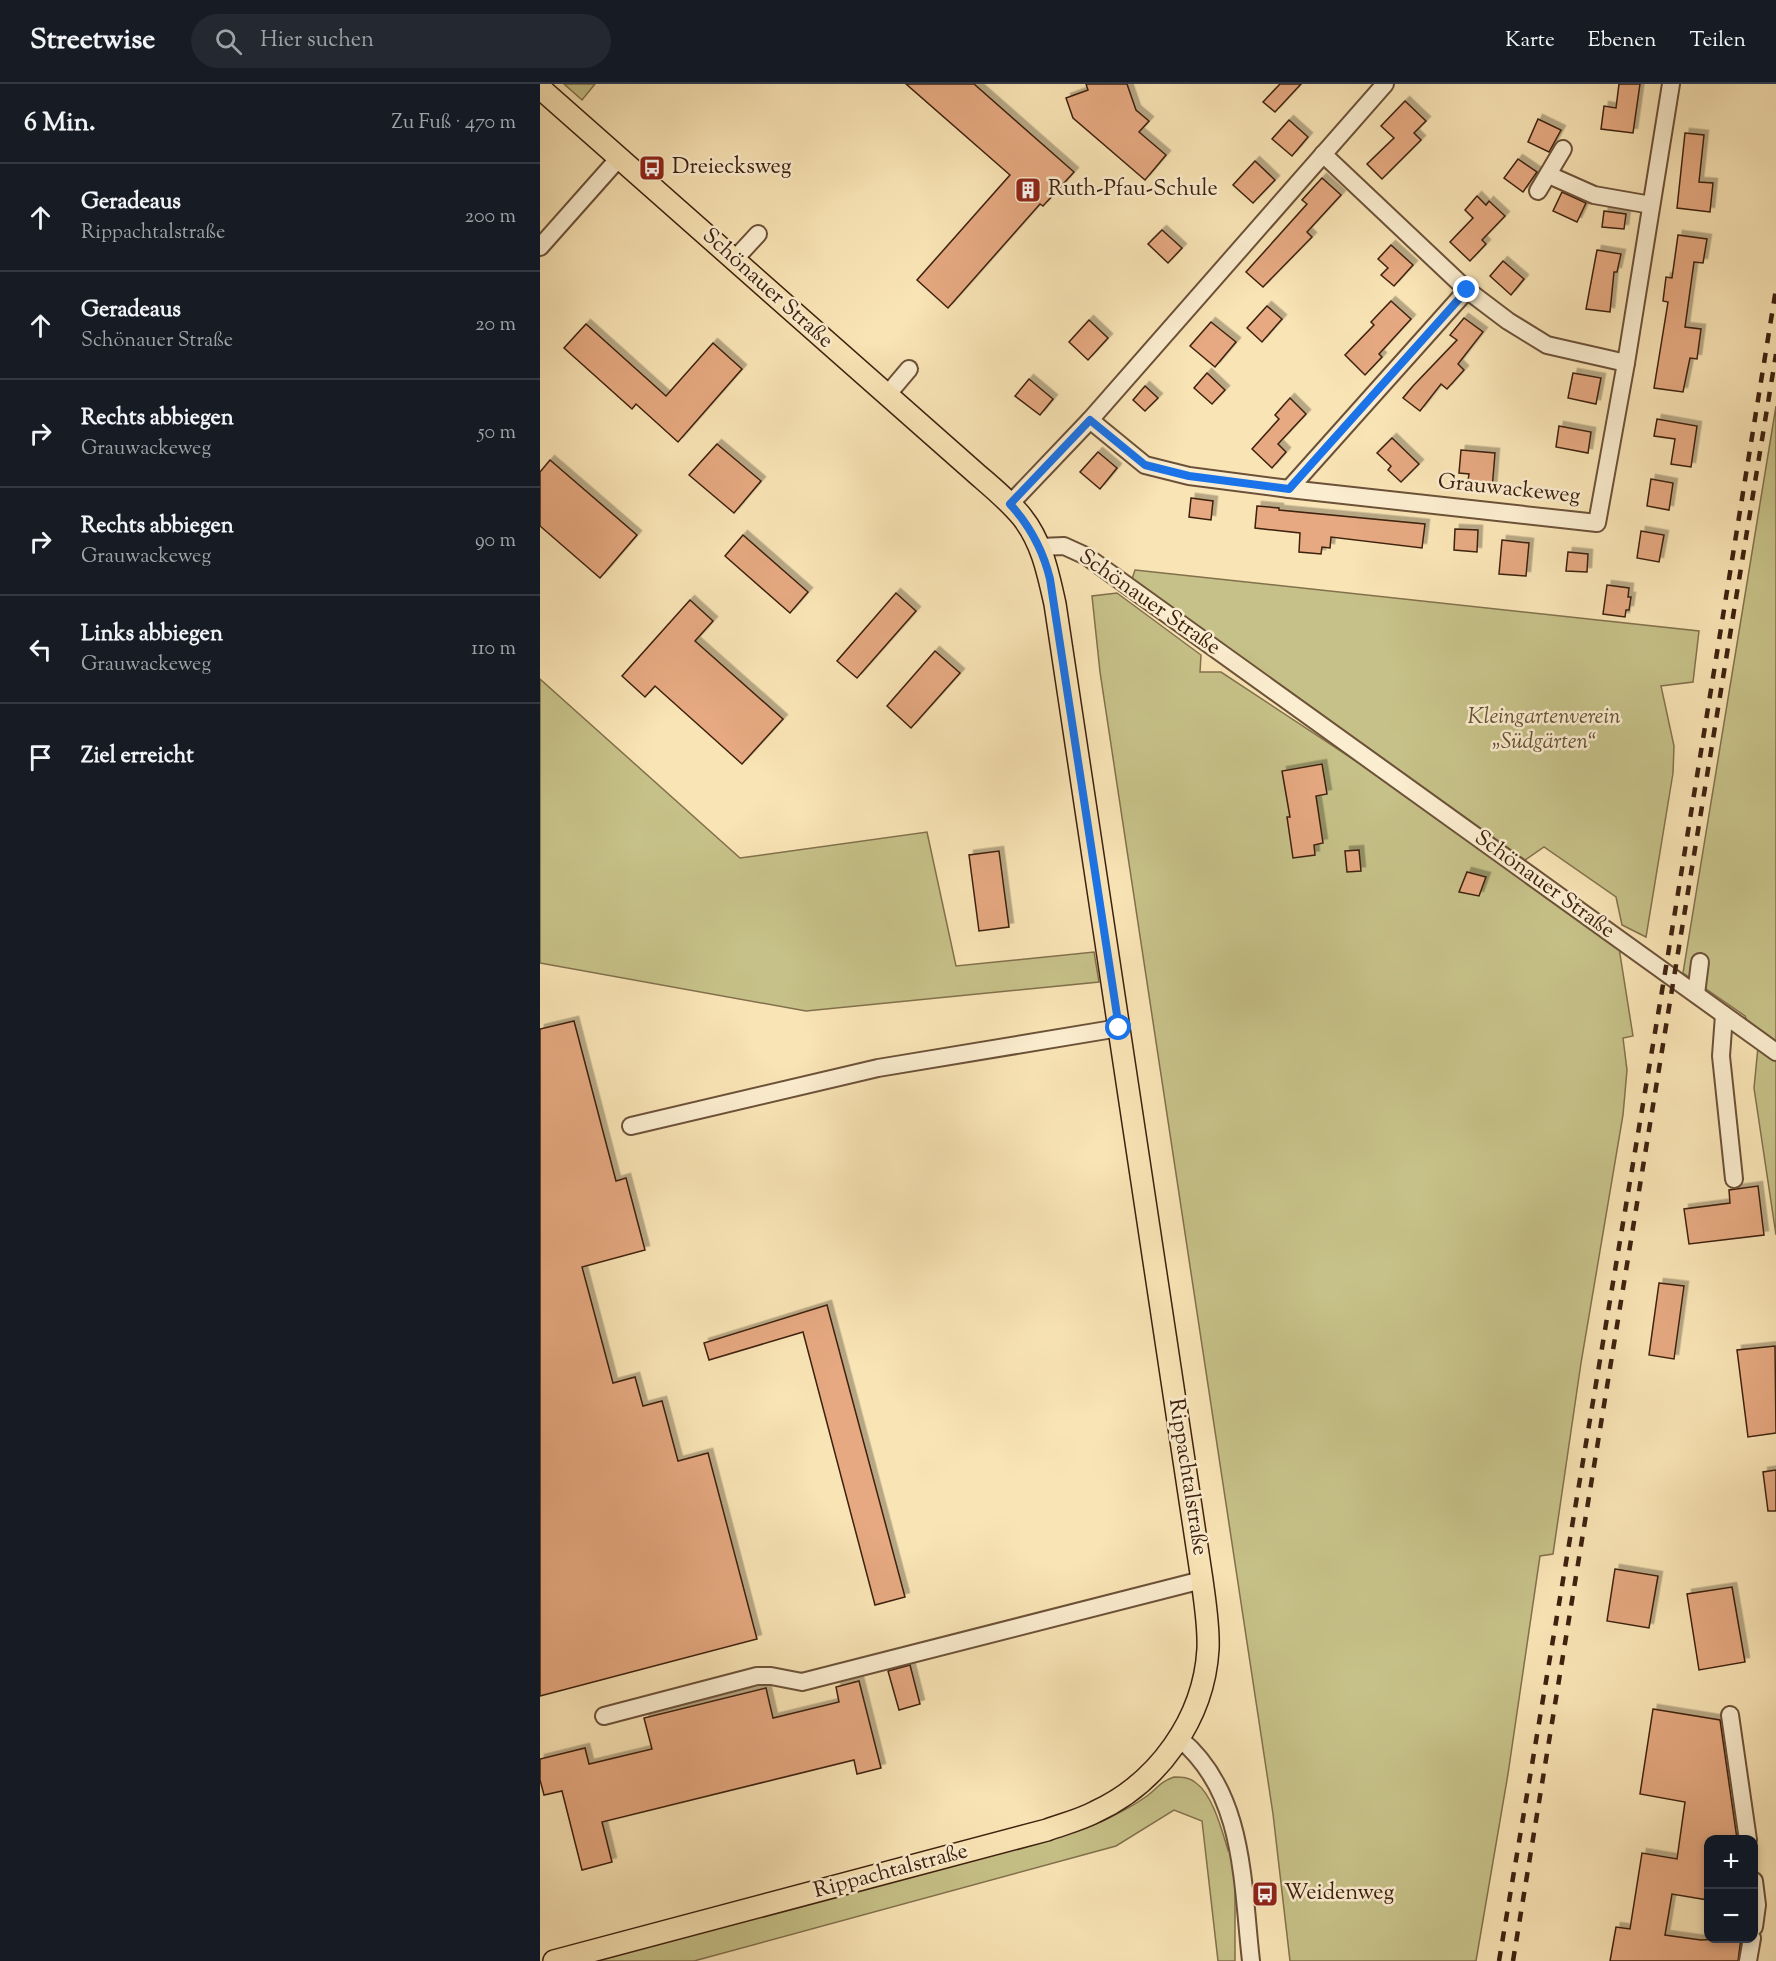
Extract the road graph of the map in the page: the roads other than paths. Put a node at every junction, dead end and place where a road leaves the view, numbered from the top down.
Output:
1 (1385, 84) edge
2 (1671, 84) edge
3 (540, 88) edge
4 (1563, 148) dead end
5 (1323, 154) junction
6 (620, 158) junction
7 (1549, 175) junction
8 (1538, 191) dead end
9 (1651, 205) junction
10 (758, 234) dead end
11 (540, 247) edge
12 (734, 260) junction
13 (1467, 290) junction
14 (1626, 363) junction
15 (909, 369) dead end
16 (887, 395) junction
17 (1090, 420) junction
18 (1289, 489) junction
19 (1010, 504) junction
20 (1040, 547) junction
21 (1700, 962) dead end
22 (1696, 994) junction
23 (1724, 1015) junction
24 (1119, 1028) junction
25 (1776, 1052) edge
26 (631, 1126) dead end
27 (1734, 1179) dead end
28 (1203, 1580) junction
29 (1730, 1715) dead end
30 (604, 1716) dead end
31 (1180, 1739) junction
32 (1747, 1835) edge
33 (1751, 1943) edge
34 (554, 1961) edge
35 (1251, 1961) edge
36 (1748, 1961) edge

1 - 5 street
2 - 9 street, Grauwackeweg
3 - 6 main road, Schönauer Straße
4 - 7 street
5 - 13 street
5 - 17 street
6 - 11 street
6 - 12 main road, Schönauer Straße
7 - 8 street
7 - 9 street
9 - 14 street, Grauwackeweg
10 - 12 street
12 - 16 main road, Schönauer Straße
13 - 14 street
13 - 18 street
14 - 18 street, Grauwackeweg
15 - 16 street
16 - 19 main road, Schönauer Straße
17 - 18 street, Grauwackeweg
17 - 19 street
19 - 20 main road, Schönauer Straße
20 - 22 street, Schönauer Straße
20 - 24 main road, Rippachtalstraße
21 - 22 street
22 - 23 street, Schönauer Straße
23 - 25 street, Schönauer Straße
23 - 27 street
24 - 26 street
24 - 28 main road, Rippachtalstraße
28 - 30 street
28 - 31 main road, Rippachtalstraße
29 - 32 street
31 - 34 main road, Rippachtalstraße
31 - 35 street
33 - 36 street

